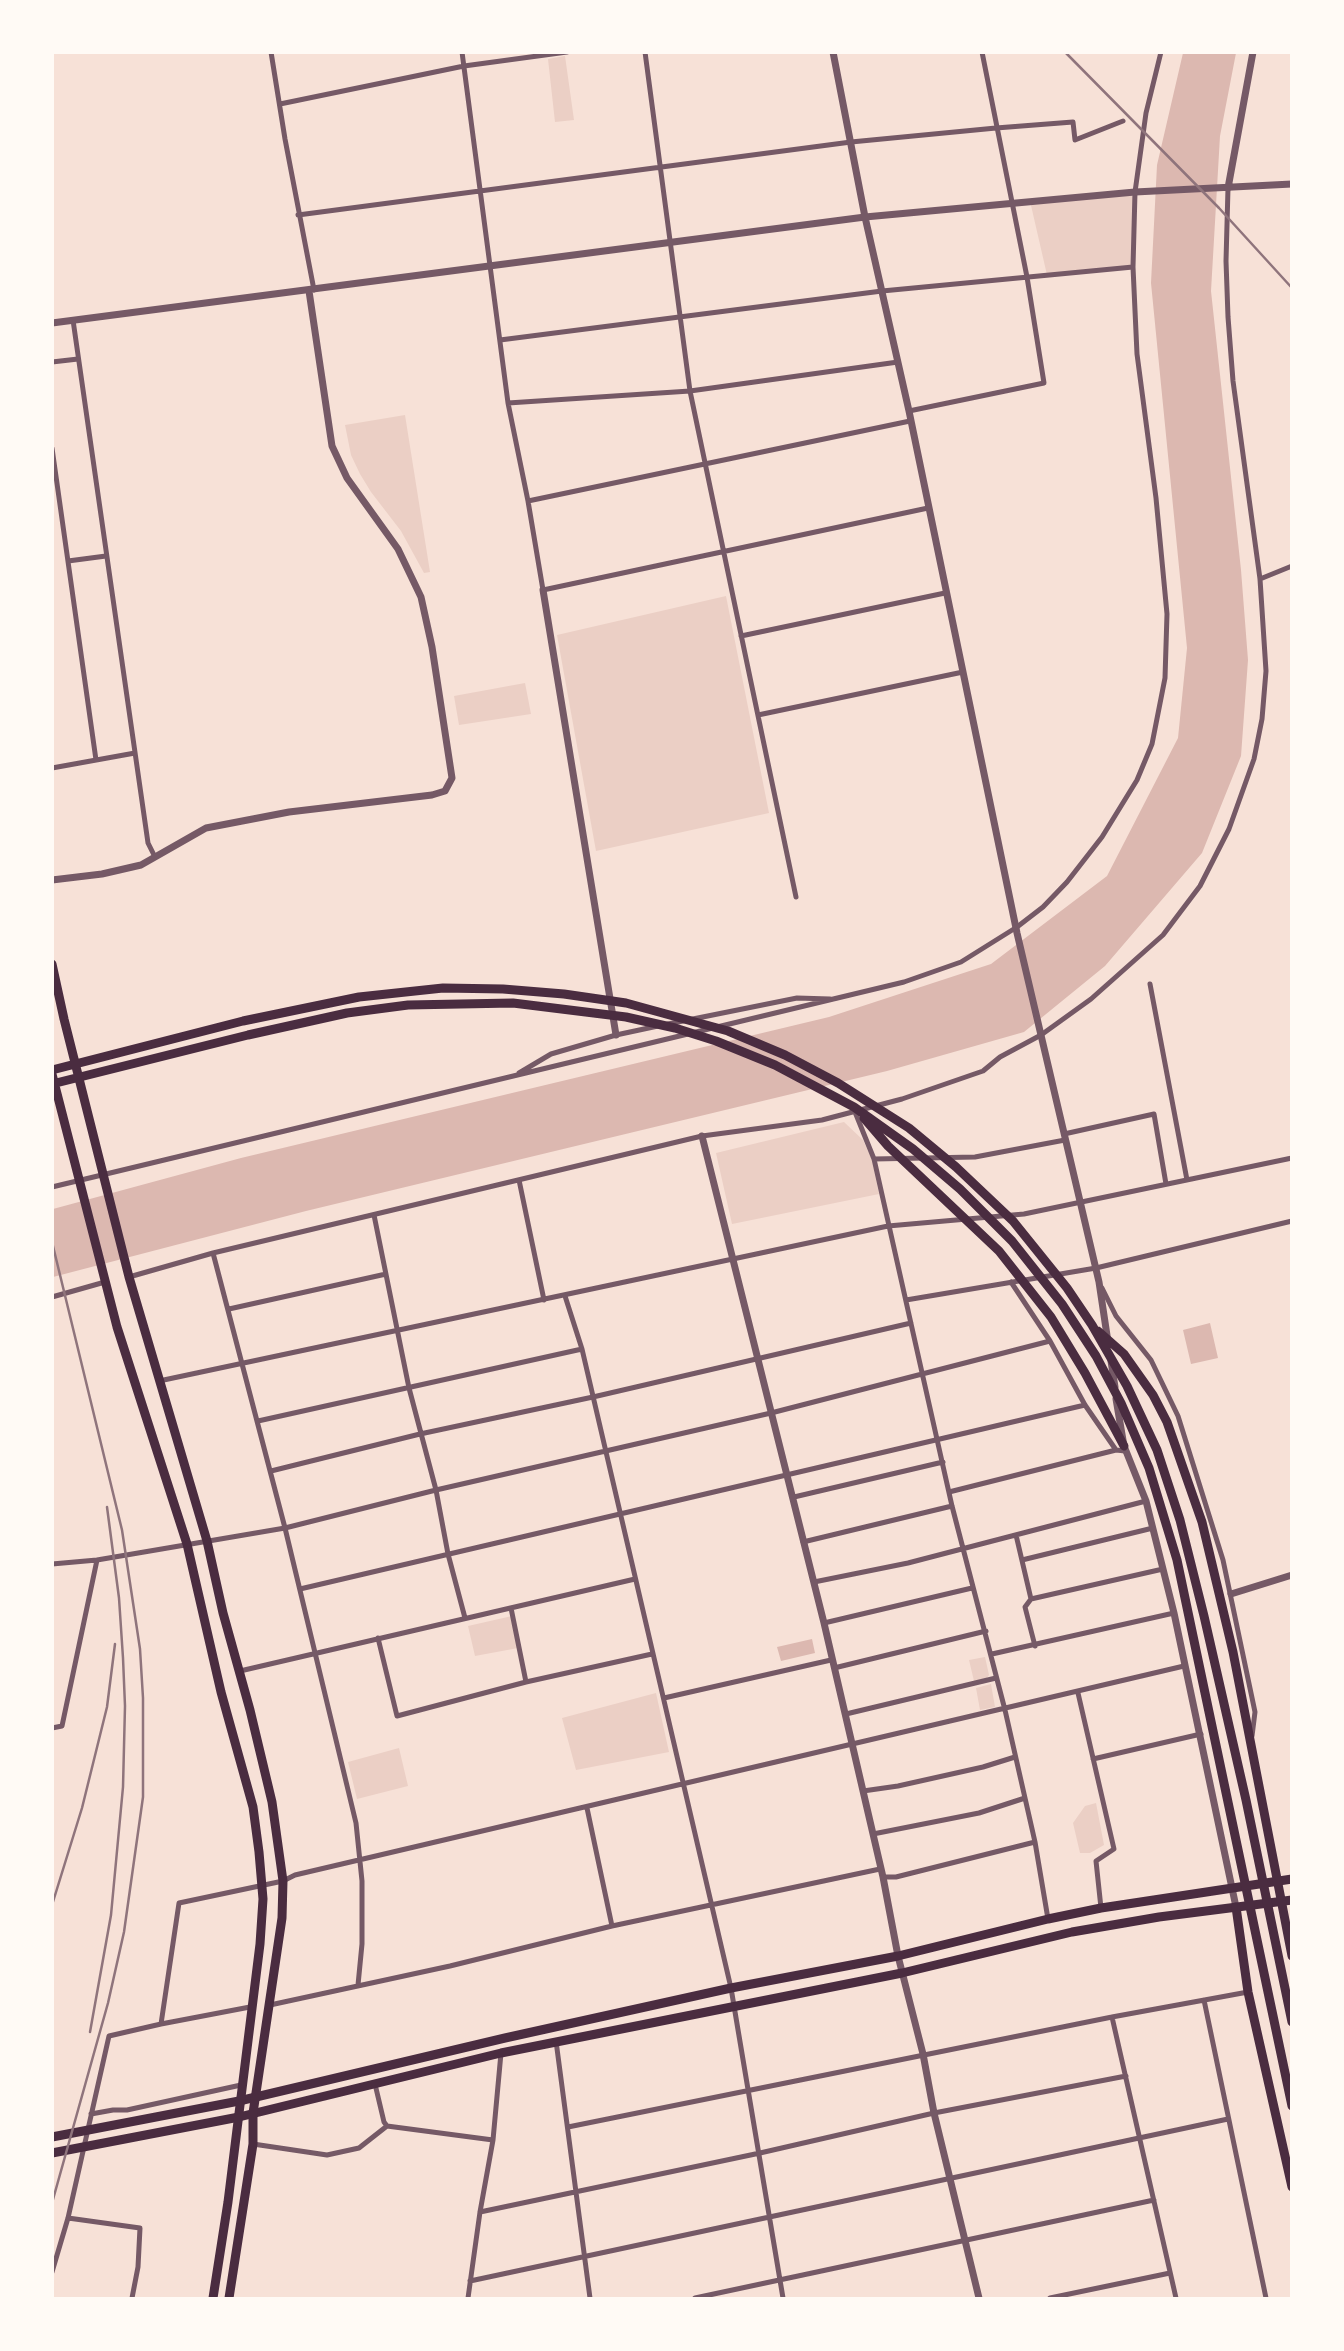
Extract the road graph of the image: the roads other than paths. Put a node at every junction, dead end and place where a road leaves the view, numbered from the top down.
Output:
1 (271, 52) edge
2 (462, 52) edge
3 (566, 52) edge
4 (645, 52) edge
5 (833, 52) edge
6 (982, 52) edge
7 (1161, 52) edge
8 (1253, 52) edge
9 (464, 65) junction
10 (280, 104) junction
11 (1123, 121) dead end
12 (996, 128) junction
13 (851, 142) junction
14 (661, 168) junction
15 (1292, 184) edge
16 (1225, 188) junction
17 (480, 192) junction
18 (1138, 192) junction
19 (1012, 203) junction
20 (298, 215) junction
21 (865, 217) junction
22 (669, 243) junction
23 (491, 267) junction
24 (1133, 267) junction
25 (1027, 277) junction
26 (311, 291) junction
27 (882, 291) junction
28 (679, 317) junction
29 (73, 320) junction
30 (52, 323) edge
31 (500, 340) junction
32 (78, 359) junction
33 (52, 362) edge
34 (898, 362) junction
35 (690, 391) junction
36 (508, 403) junction
37 (909, 411) junction
38 (910, 421) junction
39 (52, 448) edge
40 (705, 463) junction
41 (528, 501) junction
42 (928, 508) junction
43 (723, 552) junction
44 (106, 556) junction
45 (68, 561) junction
46 (1292, 566) edge
47 (1260, 579) junction
48 (542, 590) junction
49 (945, 593) junction
50 (741, 636) junction
51 (963, 672) junction
52 (758, 715) junction
53 (135, 753) junction
54 (96, 760) junction
55 (52, 768) edge
56 (155, 858) junction
57 (52, 880) edge
58 (796, 897) dead end
59 (1017, 930) junction
60 (52, 964) edge
61 (1150, 984) dead end
62 (840, 999) junction
63 (1040, 1032) junction
64 (616, 1035) junction
65 (52, 1072) edge
66 (514, 1076) junction
67 (52, 1084) edge
68 (854, 1110) junction
69 (702, 1136) junction
70 (1065, 1137) junction
71 (874, 1158) junction
72 (1292, 1158) edge
73 (102, 1174) junction
74 (81, 1180) junction
75 (519, 1180) junction
76 (1187, 1180) junction
77 (1166, 1184) junction
78 (52, 1187) edge
79 (1079, 1203) junction
80 (374, 1215) junction
81 (1292, 1222) edge
82 (888, 1226) junction
83 (213, 1253) junction
84 (733, 1259) junction
85 (1096, 1268) junction
86 (128, 1274) junction
87 (386, 1274) junction
88 (104, 1279) junction
89 (1011, 1282) junction
90 (1099, 1282) junction
91 (565, 1296) junction
92 (52, 1297) edge
93 (544, 1300) junction
94 (906, 1300) junction
95 (229, 1309) junction
96 (911, 1323) junction
97 (1092, 1325) junction
98 (397, 1330) junction
99 (1050, 1341) junction
100 (582, 1349) junction
101 (757, 1359) junction
102 (243, 1364) junction
103 (923, 1374) junction
104 (159, 1381) junction
105 (409, 1388) junction
106 (593, 1397) junction
107 (1085, 1405) junction
108 (771, 1413) junction
109 (258, 1420) junction
110 (420, 1434) junction
111 (937, 1440) junction
112 (1122, 1449) junction
113 (606, 1451) junction
114 (943, 1462) junction
115 (271, 1471) junction
116 (788, 1474) junction
117 (436, 1490) junction
118 (949, 1492) junction
119 (794, 1497) junction
120 (1146, 1501) junction
121 (952, 1506) junction
122 (620, 1513) junction
123 (285, 1528) junction
124 (1153, 1528) junction
125 (1016, 1535) junction
126 (208, 1541) junction
127 (803, 1542) junction
128 (187, 1544) junction
129 (964, 1549) junction
130 (448, 1554) junction
131 (97, 1560) junction
132 (1022, 1560) junction
133 (52, 1564) edge
134 (1163, 1569) junction
135 (1292, 1576) edge
136 (635, 1579) junction
137 (814, 1582) junction
138 (972, 1588) junction
139 (300, 1589) junction
140 (1231, 1594) junction
141 (1031, 1599) junction
142 (511, 1608) junction
143 (1174, 1613) junction
144 (465, 1618) junction
145 (824, 1623) junction
146 (986, 1632) junction
147 (378, 1638) junction
148 (1035, 1646) junction
149 (316, 1654) junction
150 (652, 1654) junction
151 (992, 1654) junction
152 (833, 1664) junction
153 (1184, 1667) junction
154 (240, 1671) junction
155 (996, 1678) junction
156 (526, 1682) junction
157 (1078, 1693) junction
158 (664, 1698) junction
159 (1005, 1710) junction
160 (846, 1714) junction
161 (52, 1728) edge
162 (1201, 1734) junction
163 (851, 1745) junction
164 (1250, 1748) junction
165 (1015, 1757) junction
166 (1093, 1759) junction
167 (684, 1785) junction
168 (863, 1791) junction
169 (1025, 1798) junction
170 (587, 1808) junction
171 (873, 1834) junction
172 (1035, 1842) junction
173 (360, 1861) junction
174 (882, 1873) junction
175 (1292, 1879) edge
176 (283, 1881) junction
177 (1278, 1881) junction
178 (262, 1885) junction
179 (1234, 1888) junction
180 (1292, 1900) edge
181 (1280, 1902) junction
182 (712, 1906) junction
183 (1236, 1907) junction
184 (1101, 1908) junction
185 (1048, 1919) junction
186 (612, 1926) junction
187 (898, 1956) junction
188 (1292, 1956) edge
189 (902, 1973) junction
190 (358, 1985) junction
191 (731, 1988) junction
192 (1248, 1992) junction
193 (1204, 2000) junction
194 (270, 2005) junction
195 (733, 2005) junction
196 (250, 2007) junction
197 (1112, 2017) junction
198 (1292, 2022) edge
199 (161, 2024) junction
200 (556, 2041) junction
201 (501, 2053) junction
202 (923, 2054) junction
203 (1126, 2076) junction
204 (375, 2084) junction
205 (241, 2085) junction
206 (749, 2092) junction
207 (255, 2096) junction
208 (239, 2101) junction
209 (1292, 2106) edge
210 (253, 2113) junction
211 (934, 2113) junction
212 (91, 2114) junction
213 (239, 2117) junction
214 (1228, 2119) junction
215 (387, 2126) junction
216 (568, 2127) junction
217 (52, 2137) edge
218 (1141, 2139) junction
219 (493, 2140) junction
220 (253, 2144) junction
221 (52, 2153) edge
222 (760, 2153) junction
223 (949, 2179) junction
224 (1292, 2187) edge
225 (576, 2191) junction
226 (1154, 2200) junction
227 (480, 2212) junction
228 (68, 2218) junction
229 (771, 2218) junction
230 (965, 2242) junction
231 (585, 2258) junction
232 (52, 2272) edge
233 (1170, 2273) junction
234 (470, 2281) junction
235 (780, 2282) junction
236 (132, 2298) edge
237 (213, 2298) edge
238 (229, 2298) edge
239 (468, 2298) edge
240 (590, 2298) edge
241 (695, 2298) edge
242 (783, 2298) edge
243 (979, 2298) edge
244 (1050, 2298) edge
245 (1176, 2298) edge
246 (1266, 2298) edge

1 - 10 street
2 - 9 street
3 - 9 street
4 - 14 street
5 - 13 street
6 - 12 street
7 - 18 street
8 - 16 street
9 - 10 street
9 - 17 street
10 - 20 street
11 - 12 street
12 - 13 street
12 - 19 street
13 - 14 street
13 - 21 street
14 - 17 street
14 - 22 street
15 - 16 street
16 - 18 street
16 - 47 street
17 - 20 street
17 - 23 street
18 - 19 street
18 - 24 street
19 - 21 street
19 - 25 street
20 - 26 street
21 - 22 street
21 - 27 street
22 - 23 street
22 - 28 street
23 - 26 street
23 - 31 street
24 - 25 street
24 - 59 street
25 - 27 street
25 - 37 street
26 - 29 street
26 - 56 street
27 - 28 street
27 - 34 street
28 - 31 street
28 - 35 street
29 - 30 street
29 - 32 street
31 - 36 street
32 - 33 street
32 - 44 street
34 - 35 street
34 - 37 street
35 - 36 street
35 - 40 street
36 - 41 street
37 - 38 street
38 - 40 street
38 - 42 street
39 - 45 street
40 - 41 street
40 - 43 street
41 - 48 street
42 - 43 street
42 - 49 street
43 - 48 street
43 - 50 street
44 - 45 street
44 - 53 street
45 - 54 street
46 - 47 street
47 - 63 street
48 - 64 street
49 - 50 street
49 - 51 street
50 - 52 street
51 - 52 street
51 - 59 street
52 - 58 street
53 - 54 street
53 - 56 street
54 - 55 street
56 - 57 street
59 - 62 street
59 - 63 street
60 - 73 main road
61 - 76 street
62 - 64 street
62 - 66 street
63 - 68 street
63 - 70 street
64 - 66 street
65 - 74 main road
65 - 97 main road
66 - 73 street
67 - 68 main road
68 - 69 street
68 - 71 street
68 - 112 main road
68 - 209 main road
69 - 75 street
69 - 84 street
70 - 71 street
70 - 77 street
70 - 79 street
71 - 82 street
72 - 76 street
73 - 74 street
73 - 86 main road
74 - 78 street
74 - 88 main road
75 - 80 street
75 - 93 street
76 - 77 street
77 - 79 street
79 - 82 street
79 - 85 street
80 - 83 street
80 - 87 street
81 - 85 street
82 - 84 street
82 - 94 street
83 - 86 street
83 - 95 street
84 - 91 street
84 - 101 street
85 - 89 street
85 - 90 street
86 - 104 main road
87 - 95 street
87 - 98 street
88 - 92 street
88 - 128 main road
89 - 94 street
89 - 99 street
90 - 112 street
90 - 140 street
91 - 93 street
91 - 100 street
93 - 98 street
94 - 96 street
95 - 102 street
96 - 101 street
96 - 103 street
97 - 164 main road
97 - 198 main road
98 - 102 street
98 - 105 street
99 - 103 street
99 - 107 street
100 - 105 street
100 - 106 street
101 - 106 street
101 - 108 street
102 - 104 street
102 - 109 street
103 - 108 street
103 - 111 street
104 - 126 main road
105 - 109 street
105 - 110 street
106 - 110 street
106 - 113 street
107 - 111 street
107 - 112 street
108 - 113 street
108 - 116 street
109 - 115 street
110 - 115 street
110 - 117 street
111 - 114 street
111 - 116 street
112 - 118 street
112 - 120 street
113 - 117 street
113 - 122 street
114 - 118 street
114 - 119 street
115 - 123 street
116 - 119 street
116 - 122 street
117 - 123 street
117 - 130 street
118 - 121 street
119 - 127 street
120 - 124 street
120 - 125 street
121 - 127 street
121 - 129 street
122 - 130 street
122 - 136 street
123 - 126 street
123 - 139 street
124 - 132 street
124 - 134 street
125 - 129 street
125 - 132 street
126 - 128 street
126 - 154 main road
127 - 137 street
128 - 131 street
128 - 178 main road
129 - 137 street
129 - 138 street
130 - 139 street
130 - 144 street
131 - 133 street
131 - 161 street
132 - 141 street
134 - 141 street
134 - 143 street
135 - 140 street
136 - 142 street
136 - 150 street
137 - 145 street
138 - 145 street
138 - 146 street
139 - 149 street
140 - 164 street
141 - 148 street
142 - 144 street
142 - 156 street
143 - 148 street
143 - 153 street
144 - 147 street
145 - 152 street
146 - 151 street
146 - 152 street
147 - 149 street
147 - 156 street
148 - 151 street
149 - 154 street
149 - 173 street
150 - 156 street
150 - 158 street
151 - 155 street
152 - 158 street
152 - 160 street
153 - 157 street
153 - 162 street
154 - 176 main road
155 - 159 street
155 - 160 street
157 - 159 street
157 - 166 street
158 - 167 street
159 - 163 street
159 - 165 street
160 - 163 street
162 - 166 street
162 - 179 street
163 - 167 street
163 - 168 street
164 - 177 main road
165 - 168 street
165 - 169 street
166 - 184 street
167 - 170 street
167 - 182 street
168 - 171 street
169 - 171 street
169 - 172 street
170 - 173 street
170 - 186 street
171 - 174 street
172 - 174 street
172 - 185 street
173 - 176 street
173 - 190 street
174 - 182 street
174 - 187 street
175 - 177 main road
176 - 178 street
176 - 194 main road
177 - 179 main road
177 - 181 main road
178 - 196 main road
178 - 199 street
179 - 183 street
179 - 184 main road
180 - 181 main road
181 - 183 main road
181 - 188 main road
182 - 186 street
182 - 191 street
183 - 189 main road
183 - 192 main road
184 - 185 main road
185 - 187 main road
186 - 190 street
187 - 189 street
187 - 191 main road
189 - 195 main road
189 - 202 street
190 - 194 street
191 - 195 street
191 - 207 main road
192 - 193 street
192 - 224 main road
193 - 197 street
193 - 214 street
194 - 207 main road
195 - 200 main road
195 - 206 street
196 - 199 street
196 - 205 main road
197 - 202 street
197 - 203 street
199 - 212 street
200 - 201 main road
200 - 216 street
201 - 204 main road
201 - 219 street
202 - 206 street
202 - 211 street
203 - 211 street
203 - 218 street
204 - 210 main road
204 - 215 street
205 - 208 main road
205 - 212 street
206 - 216 street
206 - 222 street
207 - 208 main road
207 - 210 main road
208 - 213 main road
208 - 217 main road
210 - 213 main road
210 - 220 main road
211 - 222 street
211 - 223 street
212 - 228 street
213 - 221 main road
213 - 237 main road
214 - 218 street
214 - 246 street
215 - 219 street
215 - 220 street
216 - 225 street
218 - 223 street
218 - 226 street
219 - 227 street
220 - 238 main road
222 - 225 street
222 - 229 street
223 - 229 street
223 - 230 street
225 - 227 street
225 - 231 street
226 - 230 street
226 - 233 street
227 - 234 street
228 - 232 street
228 - 236 street
229 - 231 street
229 - 235 street
230 - 235 street
230 - 243 street
231 - 234 street
231 - 240 street
233 - 244 street
233 - 245 street
234 - 239 street
235 - 241 street
235 - 242 street

